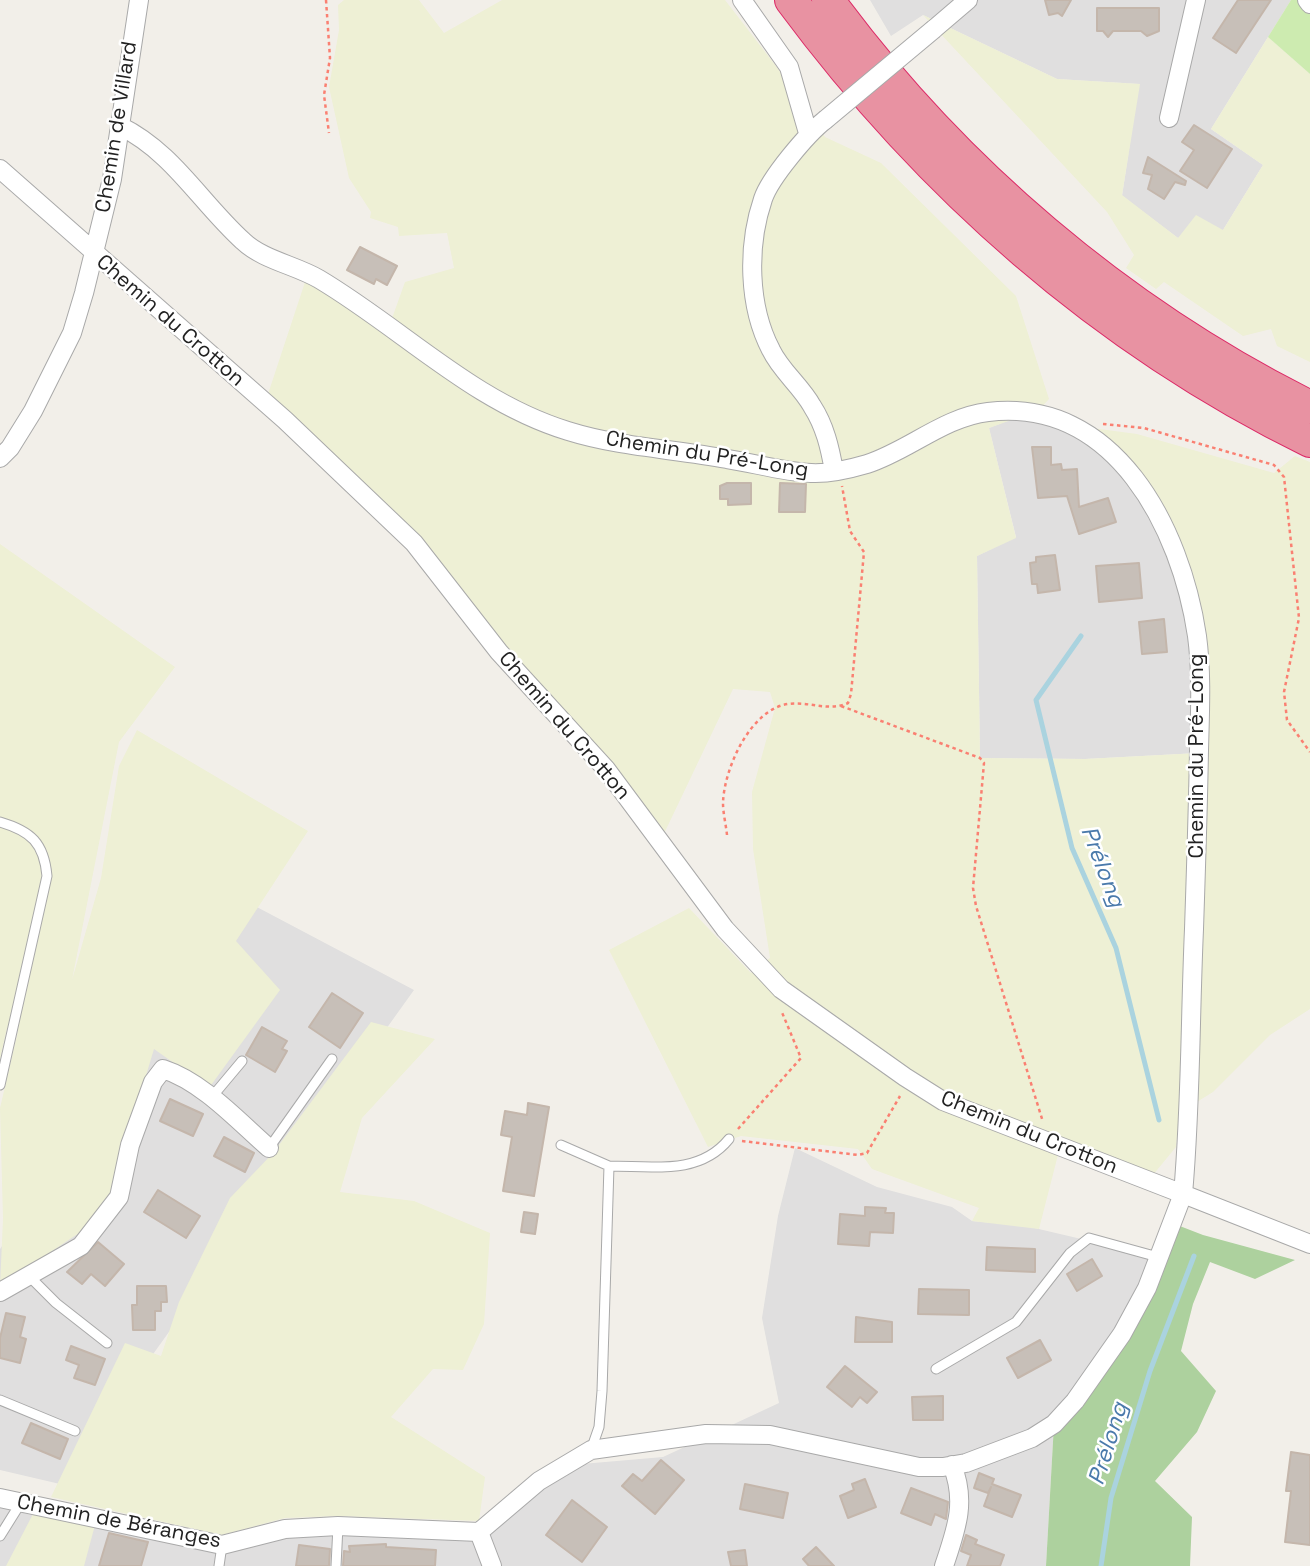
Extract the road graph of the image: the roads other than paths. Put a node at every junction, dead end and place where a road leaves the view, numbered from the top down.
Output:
1 (139, 0) edge
2 (742, 0) edge
3 (791, 0) edge
4 (828, 0) edge
5 (968, 0) edge
6 (1196, 0) edge
7 (1169, 118) dead end
8 (120, 126) junction
9 (808, 133) junction
10 (0, 169) edge
11 (92, 253) junction
12 (1310, 407) edge
13 (1310, 440) edge
14 (0, 458) edge
15 (834, 471) junction
16 (0, 822) edge
17 (332, 1059) dead end
18 (242, 1061) dead end
19 (0, 1085) edge
20 (211, 1098) junction
21 (729, 1139) road end
22 (561, 1145) dead end
23 (269, 1148) joint
24 (609, 1166) junction
25 (1183, 1194) junction
26 (1310, 1244) edge
27 (1158, 1257) junction
28 (29, 1276) junction
29 (0, 1292) edge
30 (107, 1343) dead end
31 (936, 1369) dead end
32 (0, 1400) edge
33 (75, 1431) dead end
34 (591, 1450) junction
35 (952, 1465) junction
36 (0, 1498) edge
37 (20, 1504) junction
38 (338, 1527) junction
39 (479, 1532) junction
40 (0, 1536) edge
41 (222, 1545) junction
42 (219, 1566) edge
43 (337, 1566) edge
44 (492, 1566) edge
45 (944, 1566) edge

1 - 8 street, Chemin de Villard
2 - 9 street
3 - 13 highway
4 - 12 highway
5 - 9 street, bridge
6 - 7 street
8 - 11 street, Chemin de Villard
8 - 15 street, Chemin du Pré-Long
9 - 15 street
10 - 11 street, Chemin du Crotton
11 - 14 street, Chemin de Villard
11 - 25 street, Chemin du Crotton
15 - 25 street, Chemin du Pré-Long
16 - 19 lane
17 - 23 lane
18 - 20 lane
20 - 23 street
20 - 28 street
21 - 24 lane
22 - 24 lane
24 - 34 lane
25 - 26 street
25 - 27 street
27 - 31 lane
27 - 35 street
28 - 29 street
28 - 30 lane
32 - 33 lane
34 - 35 street
34 - 39 street
35 - 45 street
36 - 37 street, Chemin de Béranges
37 - 40 lane
37 - 41 street, Chemin de Béranges
38 - 39 street, Chemin de Béranges
38 - 41 street, Chemin de Béranges
38 - 43 lane
39 - 44 street
41 - 42 lane

